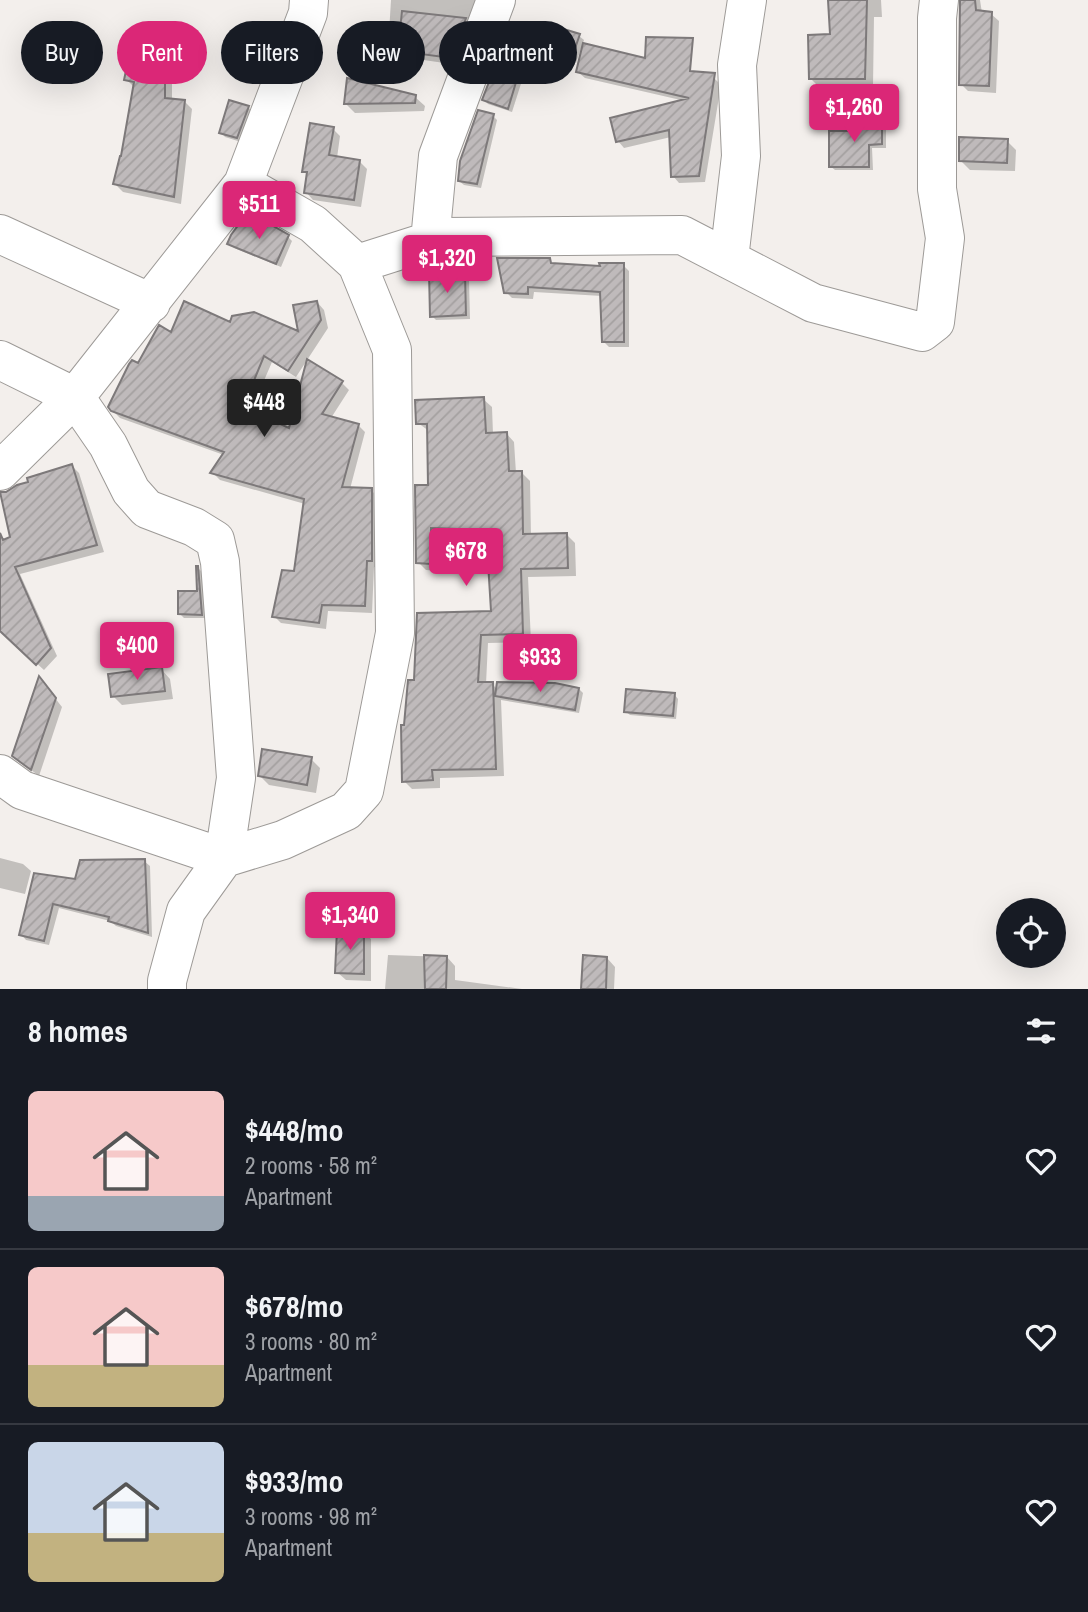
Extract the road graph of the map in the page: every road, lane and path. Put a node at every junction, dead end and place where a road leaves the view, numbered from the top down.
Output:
1 (309, 0) edge
2 (496, 0) edge
3 (747, 0) edge
4 (939, 0) edge
5 (243, 184) junction
6 (0, 234) edge
7 (430, 241) junction
8 (729, 259) junction
9 (357, 264) junction
10 (151, 303) junction
11 (0, 360) edge
12 (75, 397) junction
13 (0, 471) edge
14 (0, 774) edge
15 (224, 858) junction
16 (167, 989) edge

1 - 5 street
2 - 7 street
3 - 8 street
4 - 8 street
5 - 9 street
5 - 10 street
6 - 10 street
7 - 8 street
7 - 9 street
9 - 15 street
10 - 12 street
11 - 12 street
12 - 13 street
12 - 15 street
14 - 15 street
15 - 16 street

